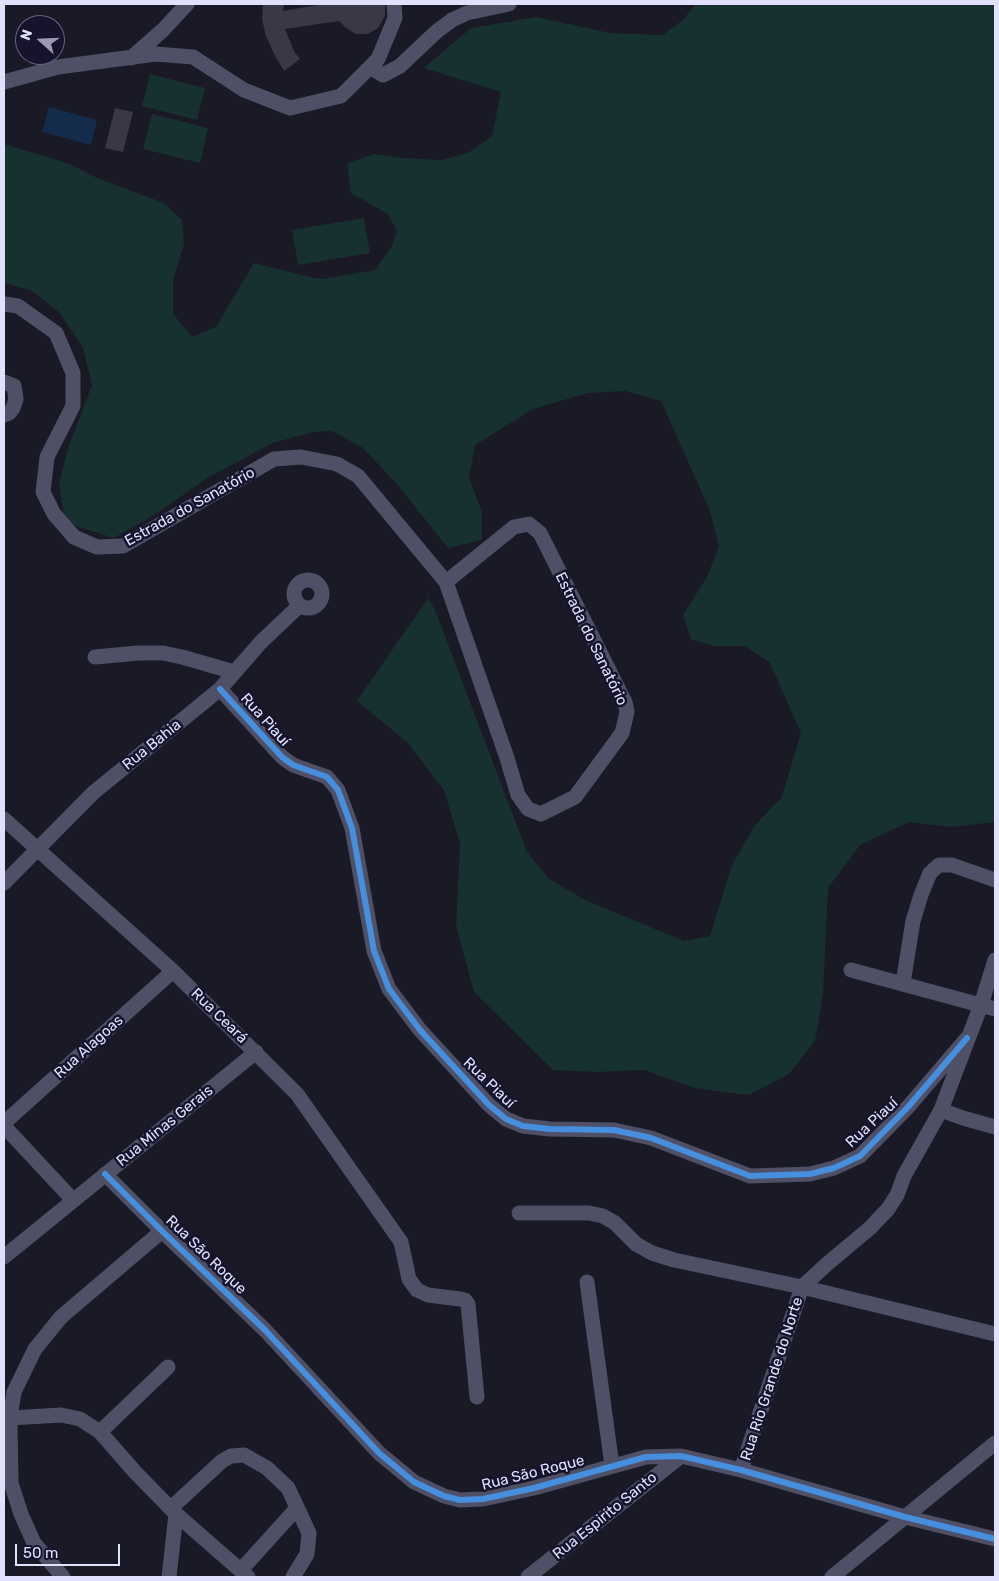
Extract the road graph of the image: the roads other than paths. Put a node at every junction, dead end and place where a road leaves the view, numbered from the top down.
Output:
1 (187, 4) edge
2 (394, 4) edge
3 (509, 4) edge
4 (130, 58) junction
5 (370, 67) junction
6 (4, 82) edge
7 (4, 304) edge
8 (4, 382) edge
9 (4, 415) edge
10 (446, 582) junction
11 (299, 606) dead end
12 (96, 657) dead end
13 (234, 672) junction
14 (220, 689) junction
15 (4, 819) edge
16 (37, 849) junction
17 (995, 880) edge
18 (4, 884) edge
19 (995, 960) edge
20 (851, 970) dead end
21 (173, 971) junction
22 (903, 983) junction
23 (988, 1007) edge
24 (967, 1038) junction
25 (256, 1052) junction
26 (941, 1110) junction
27 (4, 1123) edge
28 (4, 1126) edge
29 (995, 1127) edge
30 (105, 1174) junction
31 (74, 1200) junction
32 (519, 1213) dead end
33 (162, 1231) junction
34 (4, 1257) edge
35 (587, 1282) dead end
36 (802, 1287) junction
37 (995, 1334) edge
38 (168, 1367) dead end
39 (477, 1396) dead end
40 (10, 1418) junction
41 (100, 1432) junction
42 (995, 1442) edge
43 (681, 1456) junction
44 (612, 1466) junction
45 (741, 1470) junction
46 (297, 1508) junction
47 (174, 1511) junction
48 (905, 1517) junction
49 (995, 1540) edge
50 (244, 1573) edge
51 (63, 1577) edge
52 (169, 1577) edge
53 (293, 1577) edge
54 (528, 1577) edge
55 (832, 1577) edge

1 - 4 street
2 - 5 street
3 - 5 street
4 - 5 street
4 - 6 street
7 - 10 street, Estrada do Sanatório
8 - 9 street
10 - 10 street, Estrada do Sanatório
11 - 13 street, Rua Bahia
12 - 13 street
13 - 14 street, Rua Bahia
14 - 16 street, Rua Bahia
14 - 24 street, Rua Piauí
15 - 16 street, Rua Ceará
16 - 18 street, Rua Bahia
16 - 21 street, Rua Ceará
17 - 22 street
19 - 23 street, Rua Rio Grande do Norte
20 - 22 street
21 - 25 street, Rua Ceará
21 - 27 street, Rua Alagoas
22 - 23 street
23 - 24 street, Rua Rio Grande do Norte
24 - 26 street, Rua Rio Grande do Norte
25 - 30 street, Rua Minas Gerais
25 - 39 street, Rua Ceará
26 - 29 street
26 - 36 street, Rua Rio Grande do Norte
28 - 31 street
30 - 31 street, Rua Minas Gerais
30 - 33 street, Rua São Roque
31 - 34 street, Rua Minas Gerais
32 - 36 street
33 - 40 street
33 - 44 street, Rua São Roque
35 - 44 street
36 - 37 street
36 - 45 street, Rua Rio Grande do Norte
38 - 41 street
40 - 41 street
40 - 51 street
41 - 47 street
42 - 48 street
43 - 44 street, Rua São Roque
43 - 45 street, Rua São Roque
43 - 54 street, Rua Espirito Santo
45 - 48 street, Rua São Roque
46 - 47 street
46 - 50 street
46 - 53 street
47 - 50 street
47 - 52 street
48 - 49 street, Rua São Roque
48 - 55 street

